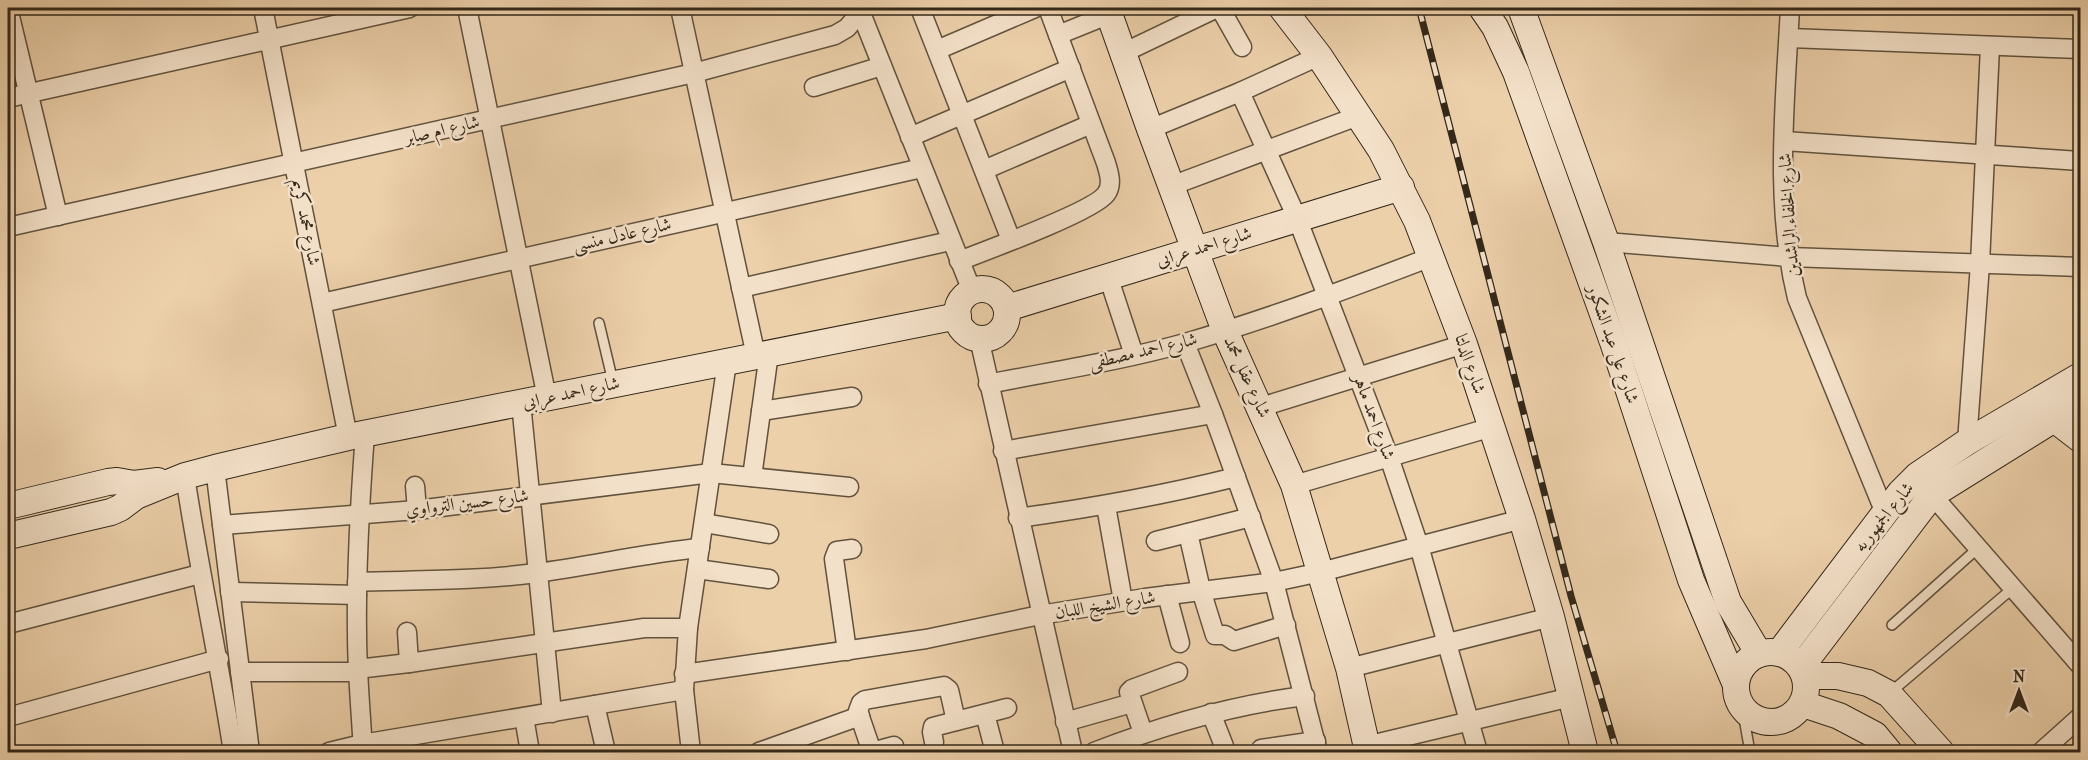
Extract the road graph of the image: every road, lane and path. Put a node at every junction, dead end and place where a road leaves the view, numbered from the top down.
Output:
1 (8, 8) edge
2 (263, 8) edge
3 (410, 8) edge
4 (467, 8) edge
5 (680, 8) edge
6 (920, 8) edge
7 (1035, 8) edge
8 (1048, 8) edge
9 (1219, 8) edge
10 (1282, 8) edge
11 (1521, 8) edge
12 (1791, 8) edge
13 (861, 9) edge
14 (1485, 10) edge
15 (1109, 11) edge
16 (1058, 34) junction
17 (1789, 38) junction
18 (269, 39) junction
19 (1990, 46) junction
20 (1242, 47) dead end
21 (2080, 49) edge
22 (937, 50) junction
23 (1123, 53) junction
24 (1319, 56) junction
25 (882, 66) junction
26 (1071, 68) junction
27 (694, 73) junction
28 (814, 87) dead end
29 (1240, 92) junction
30 (29, 93) junction
31 (8, 98) edge
32 (962, 115) junction
33 (1358, 116) junction
34 (490, 119) junction
35 (1091, 124) junction
36 (1150, 129) junction
37 (910, 137) junction
38 (1784, 141) junction
39 (1266, 150) junction
40 (1985, 154) junction
41 (2080, 161) edge
42 (294, 163) junction
43 (922, 168) junction
44 (984, 170) junction
45 (1171, 186) junction
46 (1401, 187) junction
47 (724, 212) junction
48 (58, 216) junction
49 (1297, 218) junction
50 (8, 227) edge
51 (1011, 240) junction
52 (951, 241) junction
53 (1606, 242) junction
54 (1194, 250) junction
55 (1431, 257) junction
56 (1789, 257) junction
57 (519, 259) junction
58 (959, 261) junction
59 (1980, 264) junction
60 (2080, 267) edge
61 (1108, 276) junction
62 (741, 288) junction
63 (972, 291) junction
64 (1328, 296) junction
65 (322, 303) junction
66 (1007, 308) junction
67 (958, 316) junction
68 (599, 323) dead end
69 (1225, 331) junction
70 (979, 338) junction
71 (1185, 343) junction
72 (1464, 344) junction
73 (763, 355) junction
74 (1134, 356) junction
75 (727, 362) junction
76 (2080, 376) edge
77 (1359, 377) junction
78 (988, 384) junction
79 (614, 385) junction
80 (852, 397) dead end
81 (548, 398) junction
82 (521, 404) junction
83 (2080, 404) edge
84 (1261, 407) junction
85 (761, 411) junction
86 (1213, 414) junction
87 (2054, 418) junction
88 (1492, 427) junction
89 (357, 436) junction
90 (2080, 439) edge
91 (1967, 442) junction
92 (1003, 451) junction
93 (1389, 457) junction
94 (215, 468) junction
95 (711, 473) junction
96 (185, 476) junction
97 (752, 477) junction
98 (1236, 477) junction
99 (1294, 485) junction
100 (415, 486) dead end
101 (849, 487) dead end
102 (1932, 495) junction
103 (530, 496) junction
104 (8, 506) edge
105 (1106, 506) junction
106 (417, 510) junction
107 (1885, 513) junction
108 (359, 516) junction
109 (1251, 517) junction
110 (1018, 518) junction
111 (1522, 519) junction
112 (704, 523) junction
113 (222, 525) junction
114 (1188, 533) junction
115 (769, 534) dead end
116 (8, 536) edge
117 (1156, 541) dead end
118 (1419, 546) junction
119 (700, 548) junction
120 (1978, 548) junction
121 (852, 549) dead end
122 (697, 569) junction
123 (1321, 572) junction
124 (539, 573) junction
125 (200, 574) junction
126 (769, 579) dead end
127 (1274, 582) junction
128 (357, 588) junction
129 (2013, 588) junction
130 (1201, 590) junction
131 (230, 592) junction
132 (1167, 595) junction
133 (1123, 601) junction
134 (1040, 615) junction
135 (1551, 617) junction
136 (8, 624) edge
137 (1286, 625) junction
138 (1892, 625) dead end
139 (688, 628) junction
140 (407, 632) dead end
141 (1180, 643) dead end
142 (545, 644) junction
143 (1446, 644) junction
144 (847, 651) junction
145 (1769, 653) junction
146 (219, 660) junction
147 (409, 663) junction
148 (2080, 665) edge
149 (1349, 668) junction
150 (357, 670) junction
151 (240, 672) junction
152 (1178, 672) dead end
153 (1803, 672) junction
154 (684, 682) junction
155 (1889, 694) junction
156 (1305, 696) junction
157 (1739, 696) junction
158 (1571, 697) junction
159 (1132, 703) junction
160 (1803, 704) junction
161 (595, 705) junction
162 (1007, 708) dead end
163 (552, 713) junction
164 (1211, 713) junction
165 (985, 714) junction
166 (860, 716) junction
167 (8, 717) edge
168 (524, 717) junction
169 (2080, 717) edge
170 (956, 721) junction
171 (1469, 721) junction
172 (1065, 722) junction
173 (1143, 733) junction
174 (934, 742) dead end
175 (894, 746) dead end
176 (1317, 747) edge
177 (363, 748) edge
178 (1261, 749) dead end
179 (1367, 749) edge
180 (872, 752) edge
181 (233, 753) edge
182 (250, 753) edge
183 (329, 753) edge
184 (530, 753) edge
185 (606, 753) edge
186 (691, 753) edge
187 (759, 753) edge
188 (995, 753) edge
189 (1073, 753) edge
190 (1094, 753) edge
191 (1219, 753) edge
192 (1478, 753) edge
193 (1585, 753) edge
194 (1750, 753) edge
195 (1889, 753) edge
196 (1941, 753) edge
197 (2041, 753) edge

1 - 30 street
2 - 18 street, شارع محمد كريم
3 - 18 street
4 - 34 street
5 - 27 street
6 - 22 street
7 - 22 street
8 - 16 street
9 - 20 street
9 - 23 street
10 - 24 street, شارع الدلتا
11 - 53 street, شارع على عبد الشكور
12 - 17 street, شارع الخلفاء الراشدين
13 - 25 street
13 - 27 street, شارع ام صابر
14 - 157 street, شارع على عبد الشكور
15 - 16 street
15 - 23 street, شارع عقل محمد
16 - 26 street
17 - 19 street
17 - 38 street, شارع الخلفاء الراشدين
18 - 30 street
18 - 42 street, شارع محمد كريم
19 - 21 street
19 - 40 street
22 - 32 street
23 - 36 street, شارع عقل محمد
24 - 29 street
24 - 33 street, شارع الدلتا
25 - 28 street
25 - 37 street
26 - 32 street
26 - 35 street
27 - 34 street, شارع ام صابر
27 - 47 street
29 - 36 street
29 - 39 street, شارع احمد ماهر
30 - 31 street
30 - 48 street
32 - 37 street
32 - 44 street
33 - 39 street
33 - 46 street, شارع الدلتا
34 - 42 street, شارع ام صابر
34 - 57 street
35 - 44 street
35 - 51 street
36 - 45 street, شارع عقل محمد
37 - 43 street
38 - 40 street
38 - 56 street, شارع الخلفاء الراشدين
39 - 45 street
39 - 49 street, شارع احمد ماهر
40 - 41 street
40 - 59 street
42 - 48 street, شارع ام صابر
42 - 65 street, شارع محمد كريم
43 - 47 street, شارع عادل منسى
43 - 52 street
44 - 51 street
45 - 54 street, شارع عقل محمد
46 - 49 street, شارع احمد عرابى
46 - 55 street, شارع الدلتا
47 - 57 street, شارع عادل منسى
47 - 62 street
48 - 50 street, شارع ام صابر
49 - 54 street, شارع احمد عرابى
49 - 64 street, شارع احمد ماهر
51 - 58 street
52 - 58 street
52 - 62 street
53 - 56 street
53 - 145 street, شارع على عبد الشكور
54 - 61 street, شارع احمد عرابى
54 - 69 street, شارع عقل محمد
55 - 64 street, شارع احمد مصطفى
55 - 72 street, شارع الدلتا
56 - 59 street
56 - 107 street, شارع الخلفاء الراشدين
57 - 65 street, شارع عادل منسى
57 - 81 street
58 - 63 street
59 - 60 street
59 - 91 street
61 - 66 street, شارع احمد عرابى
61 - 74 street
62 - 73 street
63 - 66 street
63 - 67 street
64 - 69 street, شارع احمد مصطفى
64 - 77 street, شارع احمد ماهر
65 - 89 street, شارع محمد كريم
66 - 70 street
67 - 70 street
67 - 73 street, شارع احمد عرابى
68 - 79 lane
69 - 71 street, شارع احمد مصطفى
69 - 84 street, شارع عقل محمد
70 - 78 street
71 - 74 street, شارع احمد مصطفى
71 - 86 street
72 - 77 street
72 - 88 street, شارع الدلتا
73 - 75 street, شارع احمد عرابى
73 - 85 street
74 - 78 street, شارع احمد مصطفى
75 - 79 street, شارع احمد عرابى
75 - 95 street
76 - 91 street, شارع الجمهوريه
77 - 84 street
77 - 93 street, شارع احمد ماهر
78 - 92 street
79 - 81 street, شارع احمد عرابى
80 - 85 street
81 - 82 street, شارع احمد عرابى
82 - 89 street, شارع احمد عرابى
82 - 103 street
83 - 87 street, شارع الجمهوريه
84 - 99 street, شارع عقل محمد
85 - 97 street
86 - 92 street
86 - 98 street
87 - 90 street
87 - 102 street, شارع الجمهوريه
88 - 93 street
88 - 111 street, شارع الدلتا
89 - 94 street, شارع احمد عرابى
89 - 108 street, شارع محمد كريم
91 - 107 street, شارع الجمهوريه
92 - 110 street
93 - 99 street
93 - 118 street, شارع احمد ماهر
94 - 96 street, شارع احمد عرابى
94 - 113 street
95 - 97 street, شارع حسين الترواوي
95 - 103 street, شارع حسين الترواوي
95 - 112 street
96 - 104 street, شارع احمد عرابى
96 - 116 street, شارع احمد عرابى
96 - 125 street
97 - 101 street, شارع حسين الترواوي
98 - 105 street
98 - 109 street
99 - 123 street, شارع عقل محمد
100 - 106 street
102 - 120 street
102 - 153 street, شارع الجمهوريه
103 - 106 street, شارع حسين الترواوي
103 - 124 street
105 - 110 street
105 - 133 street
106 - 108 street, شارع حسين الترواوي
107 - 145 street, شارع الجمهوريه
108 - 113 street, شارع حسين الترواوي
108 - 128 street, شارع محمد كريم
109 - 114 street
109 - 127 street
110 - 134 street
111 - 118 street, شارع الشيخ اللبان
111 - 135 street, شارع الدلتا
112 - 115 street
112 - 119 street
113 - 131 street
114 - 117 street
114 - 130 street
118 - 123 street, شارع الشيخ اللبان
118 - 143 street, شارع احمد ماهر
119 - 122 street
119 - 124 street
120 - 129 street
120 - 138 lane
121 - 144 street
122 - 126 street
122 - 139 street
123 - 127 street, شارع الشيخ اللبان
123 - 149 street, شارع عقل محمد
124 - 128 street
124 - 142 street
125 - 136 street
125 - 146 street
127 - 130 street, شارع الشيخ اللبان
127 - 137 street
128 - 131 street
128 - 150 street, شارع محمد كريم
129 - 148 street
129 - 155 lane
130 - 132 street, شارع الشيخ اللبان
130 - 137 street
131 - 151 street
132 - 133 street, شارع الشيخ اللبان
132 - 141 street
133 - 134 street, شارع الشيخ اللبان
134 - 144 street, شارع الشيخ اللبان
134 - 172 street
135 - 143 street
135 - 158 street, شارع الدلتا
137 - 156 street
139 - 142 street
139 - 154 street
140 - 147 street
142 - 147 street
142 - 163 street
143 - 149 street
143 - 171 street, شارع احمد ماهر
144 - 154 street, شارع الشيخ اللبان
145 - 153 street
145 - 157 street
146 - 167 street
146 - 181 street
147 - 150 street
149 - 179 street, شارع عقل محمد
150 - 151 street
150 - 177 street, شارع محمد كريم
151 - 182 street
152 - 159 street
153 - 155 street
153 - 160 street
154 - 161 street, شارع الشيخ اللبان
154 - 186 street
155 - 196 street
156 - 164 street
156 - 176 street
157 - 160 street
157 - 194 lane, شارع على عبد الشكور
158 - 171 street
158 - 193 street, شارع الدلتا
159 - 172 street
159 - 173 street
160 - 195 street
161 - 163 street, شارع الشيخ اللبان
161 - 185 street
162 - 165 street
163 - 168 street, شارع الشيخ اللبان
164 - 173 street
164 - 191 street
165 - 170 street
165 - 188 street
166 - 170 street
166 - 180 street
166 - 187 street
168 - 177 street, شارع الشيخ اللبان
168 - 184 street
169 - 197 street
170 - 174 street
171 - 179 street
171 - 192 street, شارع احمد ماهر
172 - 189 street
173 - 190 street
175 - 180 street
176 - 178 street
177 - 183 street, شارع الشيخ اللبان

